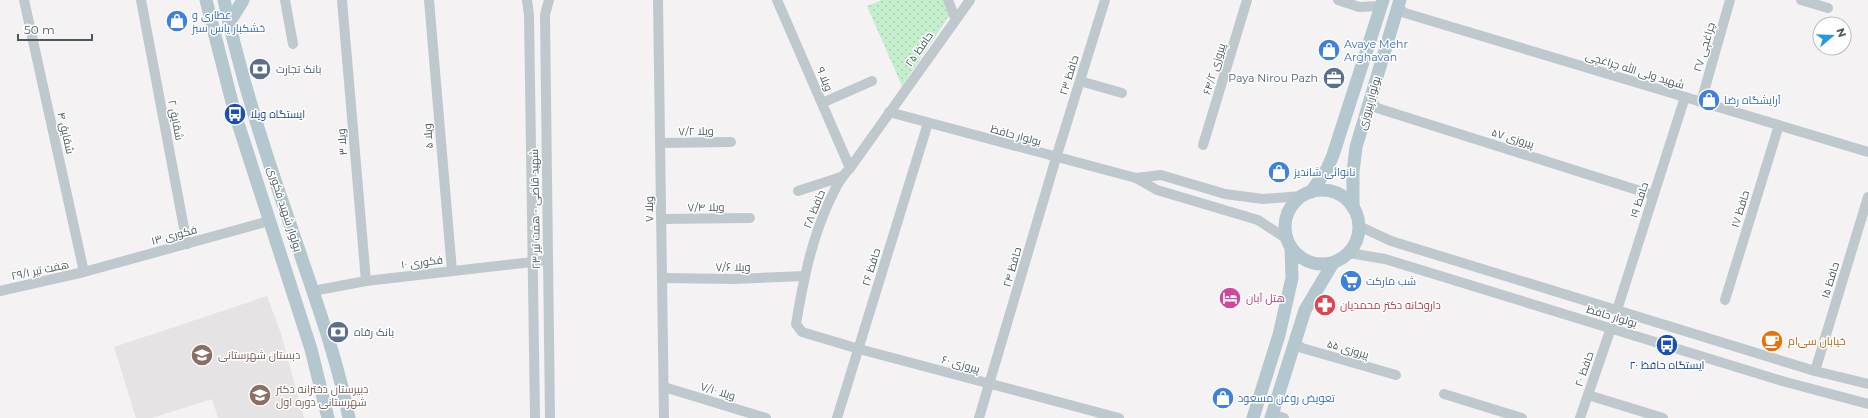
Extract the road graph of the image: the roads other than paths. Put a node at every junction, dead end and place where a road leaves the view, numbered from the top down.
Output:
1 (24, 0) edge
2 (141, 0) edge
3 (206, 0) edge
4 (224, 0) edge
5 (243, 0) edge
6 (284, 0) edge
7 (342, 0) edge
8 (429, 0) edge
9 (527, 0) edge
10 (549, 0) edge
11 (658, 0) edge
12 (778, 0) edge
13 (948, 0) edge
14 (970, 0) edge
15 (1105, 0) edge
16 (1247, 0) edge
17 (1338, 0) edge
18 (1730, 0) edge
19 (1802, 0) edge
20 (1382, 3) edge
21 (1399, 4) edge
22 (1828, 8) dead end
23 (956, 18) junction
24 (229, 23) junction
25 (293, 44) dead end
26 (872, 81) dead end
27 (1080, 81) junction
28 (1122, 93) dead end
29 (1685, 97) junction
30 (1370, 98) junction
31 (1701, 102) junction
32 (822, 103) junction
33 (889, 112) junction
34 (928, 123) junction
35 (1779, 125) junction
36 (731, 142) dead end
37 (660, 143) junction
38 (1203, 145) dead end
39 (1868, 152) edge
40 (1056, 158) junction
41 (850, 168) junction
42 (841, 177) junction
43 (1136, 178) junction
44 (798, 191) dead end
45 (1307, 194) junction
46 (1653, 195) junction
47 (1868, 197) edge
48 (1353, 208) junction
49 (750, 218) dead end
50 (662, 219) junction
51 (269, 222) junction
52 (1359, 226) junction
53 (1289, 243) junction
54 (187, 244) junction
55 (1350, 253) junction
56 (548, 261) junction
57 (534, 262) junction
58 (1333, 263) junction
59 (452, 271) junction
60 (84, 272) junction
61 (804, 276) junction
62 (662, 278) junction
63 (366, 281) junction
64 (0, 291) edge
65 (313, 291) junction
66 (1725, 300) dead end
67 (1617, 310) junction
68 (1611, 328) junction
69 (798, 329) joint
70 (1294, 342) junction
71 (859, 349) junction
72 (1816, 371) junction
73 (1396, 376) dead end
74 (990, 384) junction
75 (1868, 384) edge
76 (664, 387) junction
77 (1444, 394) dead end
78 (1588, 395) junction
79 (1868, 404) edge
80 (1276, 417) edge
81 (328, 418) edge
82 (349, 418) edge
83 (535, 418) edge
84 (550, 418) edge
85 (664, 418) edge
86 (766, 418) edge
87 (837, 418) edge
88 (980, 418) edge
89 (1119, 418) edge
90 (1253, 418) edge
91 (1522, 418) edge
92 (1580, 418) edge
93 (1663, 418) edge

1 - 60 street, شقایق ۴
2 - 54 street, شقایق ۲
3 - 51 main road, بولوار شهید فکوری
4 - 24 main road, بولوار شهید فکوری
5 - 24 main road
6 - 25 street
7 - 63 street, ویلا ۳
8 - 59 street, ویلا ۵
9 - 57 street, شهید قاضی - هفت تیر ۲۳
10 - 56 street, شهید قاضی - هفت تیر ۲۳
11 - 37 street, ویلا ۷
12 - 32 street, ویلا ۹
13 - 23 street
14 - 23 street, حافظ ۲۵
15 - 27 street, حافظ ۲۳
16 - 38 street, پیروزی ۶۴/۲
17 - 20 street
18 - 31 street, چراغچی ۲۷
19 - 22 street
20 - 45 main road, بولوار پیروزی
21 - 29 street, شهید ولی الله چراغچی
21 - 30 main road, بولوار پیروزی
23 - 33 street, حافظ ۲۵
24 - 65 main road, بولوار شهید فکوری
26 - 32 street
27 - 28 street
27 - 40 street, حافظ ۲۳
29 - 31 street, شهید ولی الله چراغچی
29 - 46 street, حافظ ۱۹
30 - 46 street, پیروزی ۵۷
30 - 48 main road, بولوار پیروزی
31 - 35 street, شهید ولی الله چراغچی
32 - 41 street, ویلا ۹
33 - 34 street, بولوار حافظ
33 - 41 street, حافظ ۲۸
34 - 40 street, بولوار حافظ
34 - 71 street, حافظ ۲۶
35 - 39 street, شهید ولی الله چراغچی
35 - 66 street, حافظ ۱۷
36 - 37 street, ویلا ۷/۲
37 - 50 street, ویلا ۷
40 - 43 street, بولوار حافظ
40 - 74 street, حافظ ۲۴
41 - 42 street, حافظ ۲۸
42 - 44 street
42 - 61 street, حافظ ۲۸
43 - 45 street
43 - 53 street
45 - 48 main road
45 - 53 main road
46 - 67 street, حافظ ۱۹
47 - 72 street, حافظ ۱۵
48 - 52 main road
49 - 50 street, ویلا ۷/۴
50 - 62 street, ویلا ۷
51 - 54 street, فکوری ۱۳
51 - 81 main road, بولوار شهید فکوری
52 - 55 main road
52 - 67 street, بولوار حافظ
53 - 58 main road
53 - 90 main road
54 - 60 street, فکوری ۱۳
55 - 58 main road
55 - 68 street, بولوار حافظ
56 - 57 street, فکوری ۱۰
56 - 84 street, شهید قاضی - هفت تیر ۲۳
57 - 59 street, فکوری ۱۰
57 - 83 street, شهید قاضی - هفت تیر ۲۳
58 - 70 main road
59 - 63 street, فکوری ۱۰
60 - 64 street, هفت تیر ۲۹/۱
61 - 62 street, ویلا ۷/۶
61 - 69 street, حافظ ۲۸
62 - 76 street, ویلا ۷
63 - 65 street, فکوری ۱۰
65 - 82 main road, بولوار شهید فکوری
67 - 72 street, بولوار حافظ
68 - 78 street, حافظ ۲۰
68 - 79 street, بولوار حافظ
69 - 71 street, پیروزی ۶۰
70 - 73 street, پیروزی ۵۵
70 - 80 main road
71 - 74 street, پیروزی ۶۰
71 - 87 street, حافظ ۲۶
72 - 75 street, بولوار حافظ
74 - 88 street, حافظ ۲۴
74 - 89 street, پیروزی ۶۰
76 - 85 street, ویلا ۷
76 - 86 street, ویلا ۷/۱۰
77 - 91 street
78 - 92 street, حافظ ۲۰
78 - 93 street

